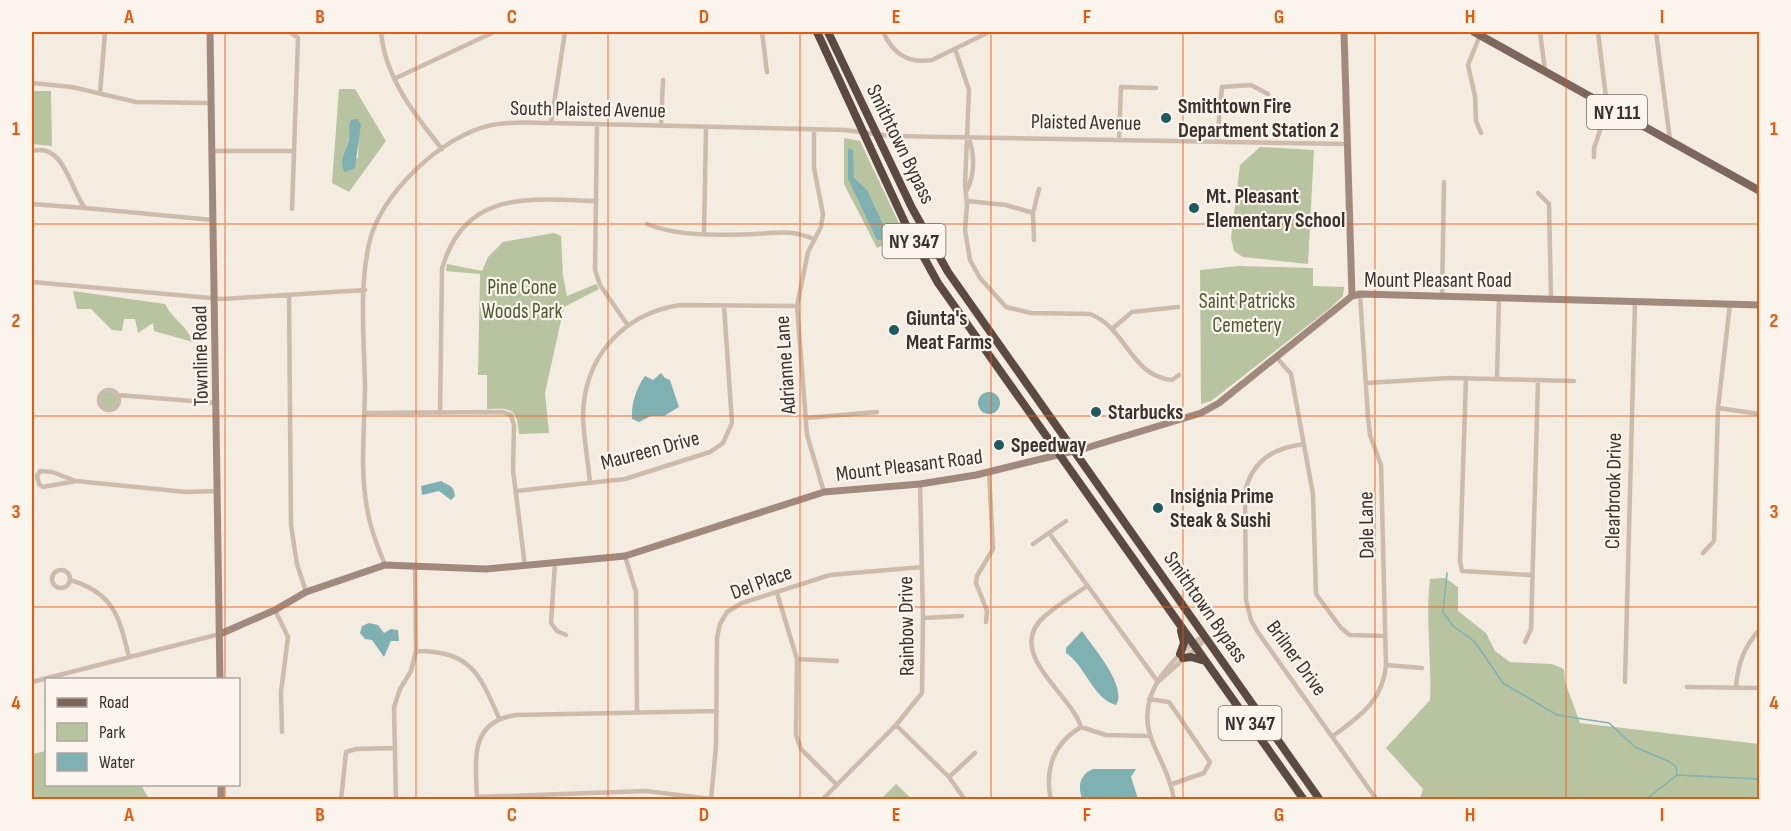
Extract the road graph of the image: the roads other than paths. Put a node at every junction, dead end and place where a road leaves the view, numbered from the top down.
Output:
1 (105, 32) edge
2 (210, 32) edge
3 (290, 32) edge
4 (303, 32) edge
5 (381, 32) edge
6 (494, 32) edge
7 (565, 32) edge
8 (762, 32) edge
9 (817, 32) edge
10 (828, 32) edge
11 (883, 32) edge
12 (989, 32) edge
13 (1344, 32) edge
14 (1540, 32) edge
15 (1598, 32) edge
16 (1656, 32) edge
17 (1479, 34) edge
18 (974, 35) edge
19 (298, 38) junction
20 (955, 49) junction
21 (767, 72) dead end
22 (1545, 73) junction
23 (394, 79) junction
24 (663, 80) dead end
25 (32, 83) edge
26 (1156, 88) dead end
27 (100, 93) junction
28 (1268, 94) dead end
29 (211, 103) junction
30 (1608, 107) junction
31 (551, 123) junction
32 (597, 126) junction
33 (662, 126) junction
34 (706, 129) junction
35 (814, 130) junction
36 (861, 132) junction
37 (1481, 133) dead end
38 (876, 134) junction
39 (968, 137) junction
40 (1119, 139) junction
41 (1670, 140) junction
42 (1217, 141) junction
43 (1347, 144) junction
44 (442, 149) junction
45 (32, 151) edge
46 (212, 151) junction
47 (294, 151) junction
48 (1594, 157) dead end
49 (966, 159) junction
50 (972, 159) junction
51 (1444, 182) dead end
52 (1040, 189) dead end
53 (966, 190) junction
54 (1760, 191) edge
55 (1538, 193) dead end
56 (596, 201) junction
57 (967, 201) junction
58 (32, 204) edge
59 (85, 208) junction
60 (292, 209) dead end
61 (1033, 213) junction
62 (213, 220) junction
63 (647, 224) dead end
64 (704, 233) junction
65 (814, 239) junction
66 (1034, 240) dead end
67 (32, 282) edge
68 (364, 290) junction
69 (1356, 295) junction
70 (1442, 295) junction
71 (289, 296) junction
72 (1499, 297) junction
73 (1551, 298) junction
74 (215, 299) junction
75 (1635, 302) junction
76 (1730, 304) junction
77 (1760, 305) edge
78 (724, 306) junction
79 (797, 306) junction
80 (1179, 306) dead end
81 (627, 324) junction
82 (1112, 328) junction
83 (1277, 358) junction
84 (1179, 375) dead end
85 (1466, 378) junction
86 (1497, 378) junction
87 (1538, 381) junction
88 (1574, 381) dead end
89 (1366, 383) junction
90 (118, 395) junction
91 (217, 403) junction
92 (1718, 408) junction
93 (877, 412) dead end
94 (365, 413) junction
95 (440, 413) junction
96 (1760, 414) edge
97 (806, 417) junction
98 (1304, 444) junction
99 (1073, 451) junction
100 (1058, 455) junction
101 (989, 472) junction
102 (76, 481) junction
103 (590, 483) junction
104 (920, 484) junction
105 (218, 490) junction
106 (516, 491) junction
107 (824, 492) junction
108 (1066, 521) dead end
109 (1049, 533) junction
110 (1033, 544) dead end
111 (1703, 553) dead end
112 (626, 556) junction
113 (555, 563) junction
114 (385, 565) junction
115 (416, 565) junction
116 (525, 566) junction
117 (922, 567) junction
118 (1532, 575) junction
119 (70, 580) junction
120 (1087, 586) junction
121 (306, 592) junction
122 (777, 593) junction
123 (275, 610) junction
124 (962, 616) dead end
125 (923, 618) junction
126 (1176, 619) junction
127 (986, 622) dead end
128 (1760, 629) edge
129 (220, 634) junction
130 (566, 635) dead end
131 (1385, 636) junction
132 (1205, 637) junction
133 (1525, 642) dead end
134 (1195, 645) junction
135 (416, 651) junction
136 (1181, 656) junction
137 (129, 657) junction
138 (797, 659) junction
139 (837, 661) dead end
140 (1206, 661) junction
141 (1386, 665) junction
142 (1422, 668) dead end
143 (48, 678) edge
144 (220, 678) edge
145 (1158, 682) junction
146 (1625, 682) dead end
147 (1687, 687) dead end
148 (1736, 687) junction
149 (1760, 688) edge
150 (1149, 699) junction
151 (717, 711) junction
152 (637, 712) junction
153 (499, 717) junction
154 (896, 725) junction
155 (1081, 727) junction
156 (282, 732) dead end
157 (1150, 736) junction
158 (1333, 736) junction
159 (394, 748) junction
160 (975, 753) dead end
161 (949, 777) junction
162 (1172, 784) junction
163 (837, 785) junction
164 (477, 798) edge
165 (711, 799) edge
166 (341, 800) edge
167 (396, 800) edge
168 (822, 800) edge
169 (965, 800) edge
170 (1051, 800) edge
171 (1174, 800) edge
172 (1304, 800) edge
173 (1320, 800) edge
174 (1377, 800) edge

1 - 27 street
2 - 29 street, Townline Road
3 - 19 street
4 - 19 street
5 - 23 street
6 - 23 street
7 - 31 street
8 - 21 street
9 - 36 highway, Smithtown Bypass / NY 347
10 - 38 highway, Smithtown Bypass / NY 347
11 - 20 street
12 - 18 street
13 - 43 street
14 - 22 street
15 - 30 street
16 - 41 street
17 - 22 main road, NY 111
17 - 37 street
18 - 20 street
19 - 47 street
20 - 39 street
22 - 30 main road, NY 111
23 - 44 street
24 - 33 street
25 - 27 street
26 - 40 street
27 - 29 street
28 - 42 street
29 - 46 street, Townline Road
30 - 41 main road, NY 111
30 - 48 street
31 - 32 street, South Plaisted Avenue
31 - 44 street, South Plaisted Avenue
32 - 33 street, South Plaisted Avenue
32 - 56 street
33 - 34 street, South Plaisted Avenue
34 - 35 street, South Plaisted Avenue
34 - 64 street
35 - 36 street, South Plaisted Avenue
35 - 65 street, Adrianne Lane
36 - 38 street, Plaisted Avenue
36 - 100 highway, Smithtown Bypass / NY 347
38 - 39 street, Plaisted Avenue
38 - 99 highway, Smithtown Bypass / NY 347
39 - 40 street, Plaisted Avenue
39 - 49 street
39 - 50 street
40 - 42 street, Plaisted Avenue
41 - 54 main road, NY 111
42 - 43 street, Plaisted Avenue
43 - 69 street
44 - 68 street, South Plaisted Avenue
45 - 59 street
46 - 47 street
46 - 62 street, Townline Road
47 - 60 street
49 - 50 street
49 - 53 street
50 - 53 street
51 - 70 street
52 - 61 street
53 - 57 street
55 - 73 street
56 - 81 street
56 - 95 street
57 - 61 street
57 - 82 street
58 - 59 street
59 - 62 street
61 - 66 street
62 - 74 street, Townline Road
63 - 64 street
64 - 65 street
65 - 79 street, Adrianne Lane
67 - 74 street
68 - 71 street
68 - 94 street, South Plaisted Avenue
69 - 70 street, Mount Pleasant Road
69 - 83 street, Mount Pleasant Road
69 - 89 street, Dale Lane
70 - 72 street, Mount Pleasant Road
71 - 74 street
71 - 121 street
72 - 73 street, Mount Pleasant Road
72 - 86 street
73 - 75 street, Mount Pleasant Road
74 - 91 street, Townline Road
75 - 76 street, Mount Pleasant Road
75 - 146 street, Clearbrook Drive
76 - 77 street, Mount Pleasant Road
76 - 92 street
78 - 79 street
78 - 81 street
78 - 103 street, Maureen Drive
79 - 97 street, Adrianne Lane
80 - 82 street
81 - 103 street
82 - 84 street
83 - 98 street
83 - 99 street, Mount Pleasant Road
85 - 86 street
85 - 89 street
85 - 118 street
86 - 87 street
87 - 88 street
87 - 118 street
89 - 131 street, Dale Lane
90 - 90 street
90 - 91 street
91 - 105 street, Townline Road
92 - 96 street
92 - 111 street
93 - 97 street
94 - 95 street
94 - 114 street, South Plaisted Avenue
95 - 106 street
97 - 107 street, Adrianne Lane
98 - 131 street
98 - 158 street, Brilner Drive
99 - 100 street, Mount Pleasant Road
99 - 132 highway, Smithtown Bypass / NY 347
100 - 101 street, Mount Pleasant Road
100 - 126 highway, Smithtown Bypass / NY 347
101 - 104 street, Mount Pleasant Road
101 - 127 street
102 - 102 street
102 - 105 street
103 - 106 street, Maureen Drive
104 - 107 street, Mount Pleasant Road
104 - 117 street, Rainbow Drive
105 - 129 street, Townline Road
106 - 116 street
107 - 112 street, Mount Pleasant Road
108 - 109 street
109 - 110 street
109 - 120 street
112 - 113 street, Mount Pleasant Road
112 - 152 street
113 - 116 street, Mount Pleasant Road
113 - 130 street
114 - 115 street, Mount Pleasant Road
114 - 121 street, Mount Pleasant Road
115 - 116 street, Mount Pleasant Road
115 - 135 street
117 - 122 street, Del Place
117 - 125 street, Rainbow Drive
118 - 133 street
119 - 119 street
119 - 137 street
120 - 145 street
120 - 155 street
121 - 123 street, Mount Pleasant Road
122 - 138 street
122 - 151 street, Del Place
123 - 129 street, Mount Pleasant Road
123 - 156 street
124 - 125 street
125 - 154 street, Rainbow Drive
126 - 134 highway, Smithtown Bypass / NY 347
126 - 136 highway
128 - 148 street
129 - 137 street
129 - 144 street, Townline Road
131 - 141 street, Dale Lane
132 - 134 street
132 - 173 highway, Smithtown Bypass / NY 347
134 - 136 street
134 - 140 highway, Smithtown Bypass / NY 347
135 - 153 street
135 - 159 street
136 - 140 highway
136 - 145 street
137 - 143 street
138 - 139 street
138 - 163 street
140 - 172 highway, Smithtown Bypass / NY 347
141 - 142 street
141 - 158 street, Dale Lane
145 - 150 street
147 - 148 street
148 - 149 street
150 - 157 street
150 - 162 street
151 - 152 street
151 - 165 street, Del Place
152 - 153 street
153 - 164 street
154 - 161 street
154 - 163 street, Rainbow Drive
155 - 157 street
155 - 170 street
157 - 162 street
158 - 174 street, Brilner Drive
159 - 166 street
159 - 167 street
160 - 161 street
161 - 169 street
162 - 171 street
163 - 168 street, Rainbow Drive
164 - 165 street

